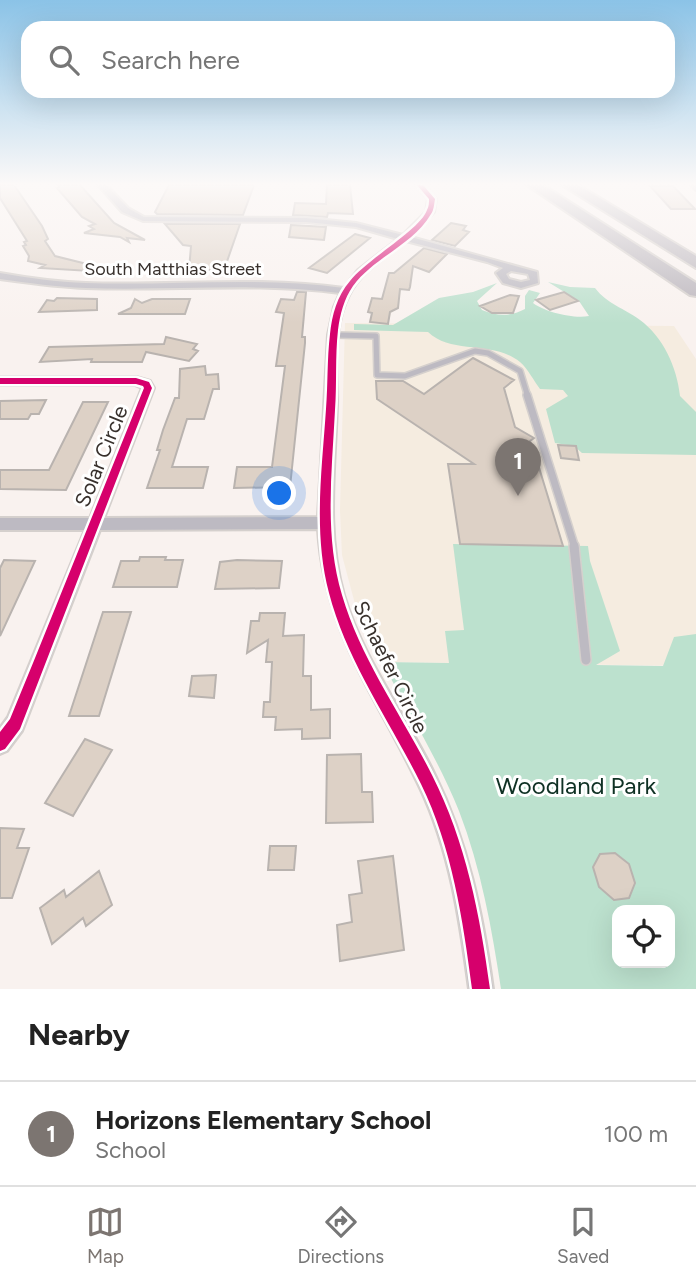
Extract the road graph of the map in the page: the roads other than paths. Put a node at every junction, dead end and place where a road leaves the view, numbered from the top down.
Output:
1 (383, 231) edge
2 (411, 231) edge
3 (605, 231) edge
4 (644, 231) edge
5 (405, 236) junction
6 (696, 263) edge
7 (510, 268) dead end
8 (0, 276) edge
9 (346, 291) junction
10 (696, 291) edge
11 (335, 335) junction
12 (0, 381) edge
13 (94, 523) junction
14 (327, 523) junction
15 (0, 524) edge
16 (586, 660) dead end
17 (0, 744) edge
18 (481, 989) edge

1 - 5 street
2 - 5 street, Schaefer Circle
3 - 10 highway
4 - 6 highway
5 - 7 street
5 - 9 street, Schaefer Circle
8 - 9 street, South Matthias Street
9 - 11 street, Schaefer Circle
11 - 14 street, Schaefer Circle
11 - 16 lane
12 - 13 street, Solar Circle
13 - 14 street
13 - 15 street
13 - 17 street
14 - 18 street, Schaefer Circle

